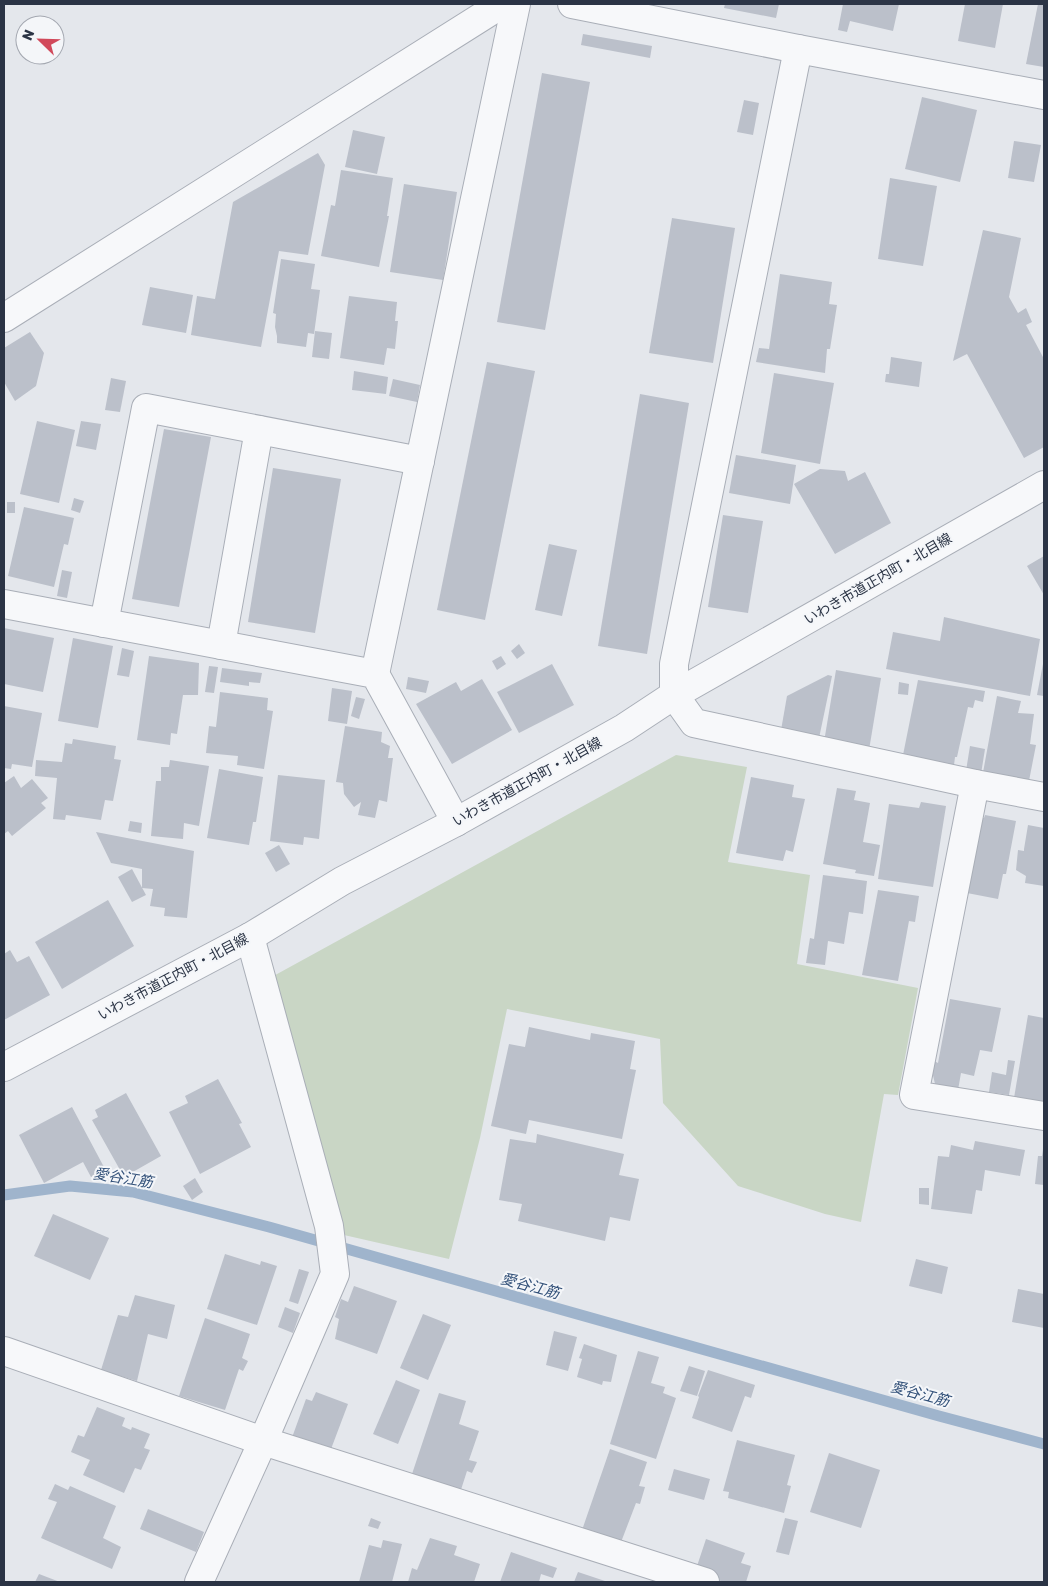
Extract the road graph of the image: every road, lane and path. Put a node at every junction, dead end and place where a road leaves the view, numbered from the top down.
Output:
1 (502, 4) edge
2 (516, 4) edge
3 (572, 4) edge
4 (798, 49) junction
5 (1044, 95) edge
6 (4, 318) edge
7 (259, 430) junction
8 (420, 461) junction
9 (1044, 485) edge
10 (4, 604) edge
11 (104, 622) junction
12 (221, 645) junction
13 (375, 674) junction
14 (674, 695) junction
15 (975, 784) junction
16 (1044, 797) edge
17 (456, 822) junction
18 (250, 937) junction
19 (4, 1067) edge
20 (1044, 1116) edge
21 (4, 1351) edge
22 (263, 1441) junction
23 (198, 1582) edge
24 (705, 1582) edge

1 - 6 street
2 - 8 street
3 - 4 street
4 - 5 street
4 - 14 street
7 - 8 street
7 - 11 street
7 - 12 street
8 - 13 street
9 - 14 street, いわき市道正内町・北目線
10 - 11 street
11 - 12 street
12 - 13 street
13 - 17 street
14 - 15 street
14 - 17 street, いわき市道正内町・北目線
15 - 16 street
15 - 20 street
17 - 18 street, いわき市道正内町・北目線
18 - 19 street, いわき市道正内町・北目線
18 - 22 street
21 - 22 street
22 - 23 street
22 - 24 street

